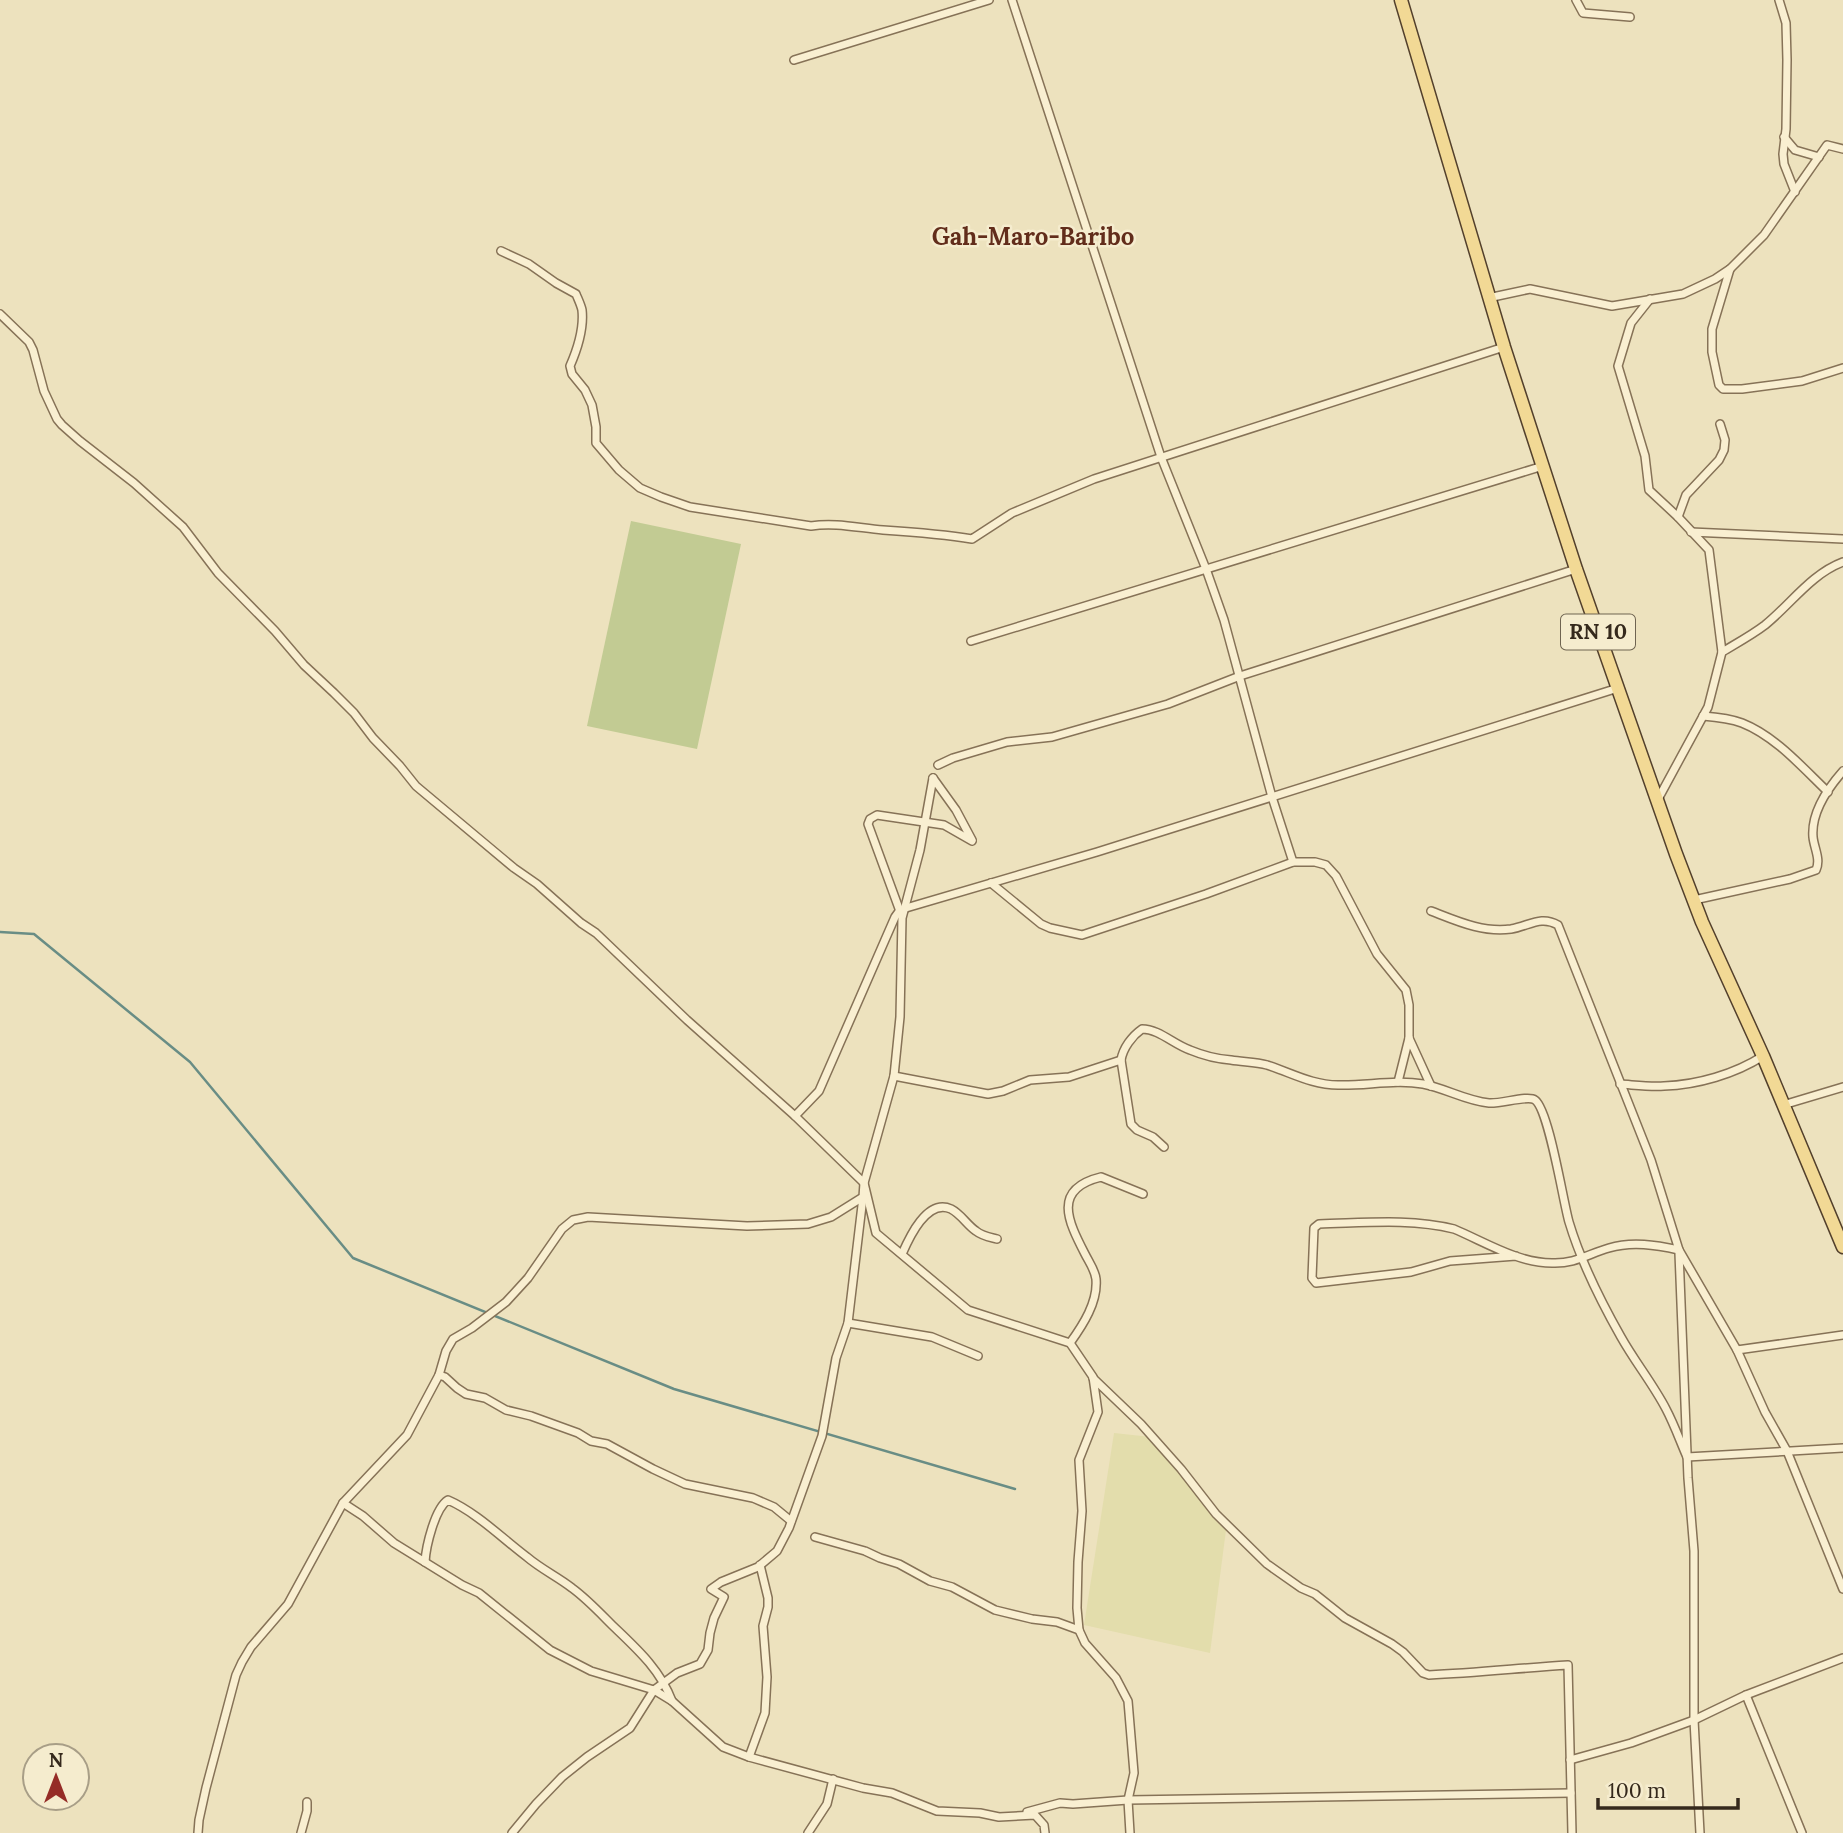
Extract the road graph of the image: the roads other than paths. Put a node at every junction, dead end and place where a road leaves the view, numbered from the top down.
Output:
1 (989, 0) edge
2 (1012, 0) edge
3 (1401, 0) edge
4 (1576, 0) edge
5 (1791, 0) edge
6 (1781, 3) edge
7 (1630, 17) dead end
8 (794, 60) dead end
9 (1784, 136) junction
10 (1843, 149) edge
11 (1819, 157) junction
12 (1795, 192) junction
13 (501, 251) dead end
14 (1730, 269) junction
15 (1489, 298) junction
16 (1650, 299) junction
17 (0, 314) edge
18 (1504, 347) junction
19 (1843, 368) edge
20 (1720, 424) dead end
21 (1161, 457) junction
22 (1542, 466) junction
23 (1678, 517) junction
24 (1691, 532) junction
25 (1843, 539) edge
26 (1843, 562) edge
27 (1206, 569) junction
28 (1576, 569) junction
29 (971, 641) dead end
30 (1723, 652) junction
31 (1240, 676) junction
32 (1618, 688) junction
33 (1703, 716) junction
34 (938, 765) dead end
35 (1843, 771) edge
36 (1828, 792) junction
37 (1272, 797) junction
38 (1657, 801) junction
39 (925, 822) junction
40 (1293, 862) junction
41 (991, 883) junction
42 (1693, 900) junction
43 (1431, 911) dead end
44 (903, 912) junction
45 (1409, 1038) junction
46 (1763, 1056) junction
47 (1121, 1060) junction
48 (894, 1076) junction
49 (1398, 1082) junction
50 (1620, 1084) junction
51 (1431, 1086) junction
52 (1843, 1087) edge
53 (1782, 1105) junction
54 (794, 1116) junction
55 (1164, 1147) dead end
56 (864, 1184) junction
57 (1143, 1194) dead end
58 (863, 1197) junction
59 (997, 1239) dead end
60 (1843, 1247) edge
61 (1679, 1250) junction
62 (902, 1254) junction
63 (1516, 1256) junction
64 (1581, 1260) junction
65 (848, 1323) junction
66 (1843, 1335) edge
67 (1070, 1343) junction
68 (1737, 1350) junction
69 (978, 1356) dead end
70 (439, 1375) junction
71 (1093, 1377) junction
72 (1843, 1448) edge
73 (1787, 1451) junction
74 (1687, 1457) junction
75 (343, 1503) junction
76 (791, 1521) junction
77 (815, 1537) dead end
78 (425, 1562) junction
79 (760, 1565) junction
80 (1843, 1589) edge
81 (1079, 1630) junction
82 (1843, 1658) edge
83 (665, 1683) junction
84 (654, 1690) junction
85 (1746, 1695) junction
86 (672, 1701) junction
87 (1694, 1720) junction
88 (749, 1756) junction
89 (1570, 1760) junction
90 (833, 1779) junction
91 (1571, 1793) junction
92 (1128, 1800) junction
93 (307, 1801) dead end
94 (999, 1817) junction
95 (198, 1833) edge
96 (302, 1833) edge
97 (512, 1833) edge
98 (808, 1833) edge
99 (1045, 1833) edge
100 (1130, 1833) edge
101 (1572, 1833) edge
102 (1700, 1833) edge
103 (1802, 1833) edge

1 - 8 street
2 - 21 street
3 - 15 main road, RN 10
4 - 7 street
5 - 6 street
6 - 9 street
9 - 11 street
9 - 12 street
10 - 11 street
11 - 12 street
12 - 14 street
13 - 21 street
14 - 16 street
14 - 19 street
15 - 16 street
15 - 18 main road, RN 10
16 - 23 street
17 - 54 street
18 - 21 street
18 - 22 main road, RN 10
20 - 23 street
21 - 27 street
22 - 27 street
22 - 28 main road, RN 10
23 - 24 street
24 - 25 street
24 - 30 street
26 - 30 street
27 - 29 street
27 - 31 street
28 - 31 street
28 - 32 main road, RN 10
30 - 33 street
31 - 34 street
31 - 37 street
32 - 37 street
32 - 38 main road, RN 10
33 - 36 street
33 - 38 street
35 - 36 street
36 - 42 street
37 - 40 street
37 - 41 street
38 - 42 main road, RN 10
39 - 39 street
39 - 44 street
39 - 44 street
40 - 41 street
40 - 45 street
41 - 44 street
42 - 46 main road, RN 10
43 - 50 street
44 - 48 street
44 - 54 street
45 - 49 street
45 - 51 street
46 - 50 street
46 - 53 main road, RN 10
47 - 48 street
47 - 49 street
47 - 55 street
48 - 56 street
49 - 51 street
50 - 61 street
51 - 64 street
52 - 53 street
53 - 60 main road, RN 10
54 - 56 street
56 - 58 street
56 - 62 street
57 - 67 street
58 - 65 street
58 - 70 street
59 - 62 street
61 - 64 street
61 - 68 street
61 - 74 street
62 - 67 street
63 - 63 street
63 - 64 street
64 - 74 street
65 - 69 street
65 - 76 street
66 - 68 street
67 - 71 street
68 - 73 street
70 - 75 street
70 - 76 street
71 - 81 street
71 - 89 street
72 - 73 street
73 - 74 street
73 - 80 street
74 - 87 street
75 - 78 street
75 - 95 street
76 - 79 street
77 - 81 street
78 - 83 street
78 - 84 street
79 - 83 street
79 - 88 street
81 - 92 street
82 - 85 street
83 - 84 street
83 - 86 street
84 - 86 street
84 - 97 street
85 - 87 street
85 - 103 street
86 - 88 street
87 - 89 street
87 - 102 street
88 - 90 street
89 - 91 street
90 - 94 street
90 - 98 street
91 - 92 street
91 - 101 street
92 - 94 street
92 - 100 street
93 - 96 street
94 - 99 street

